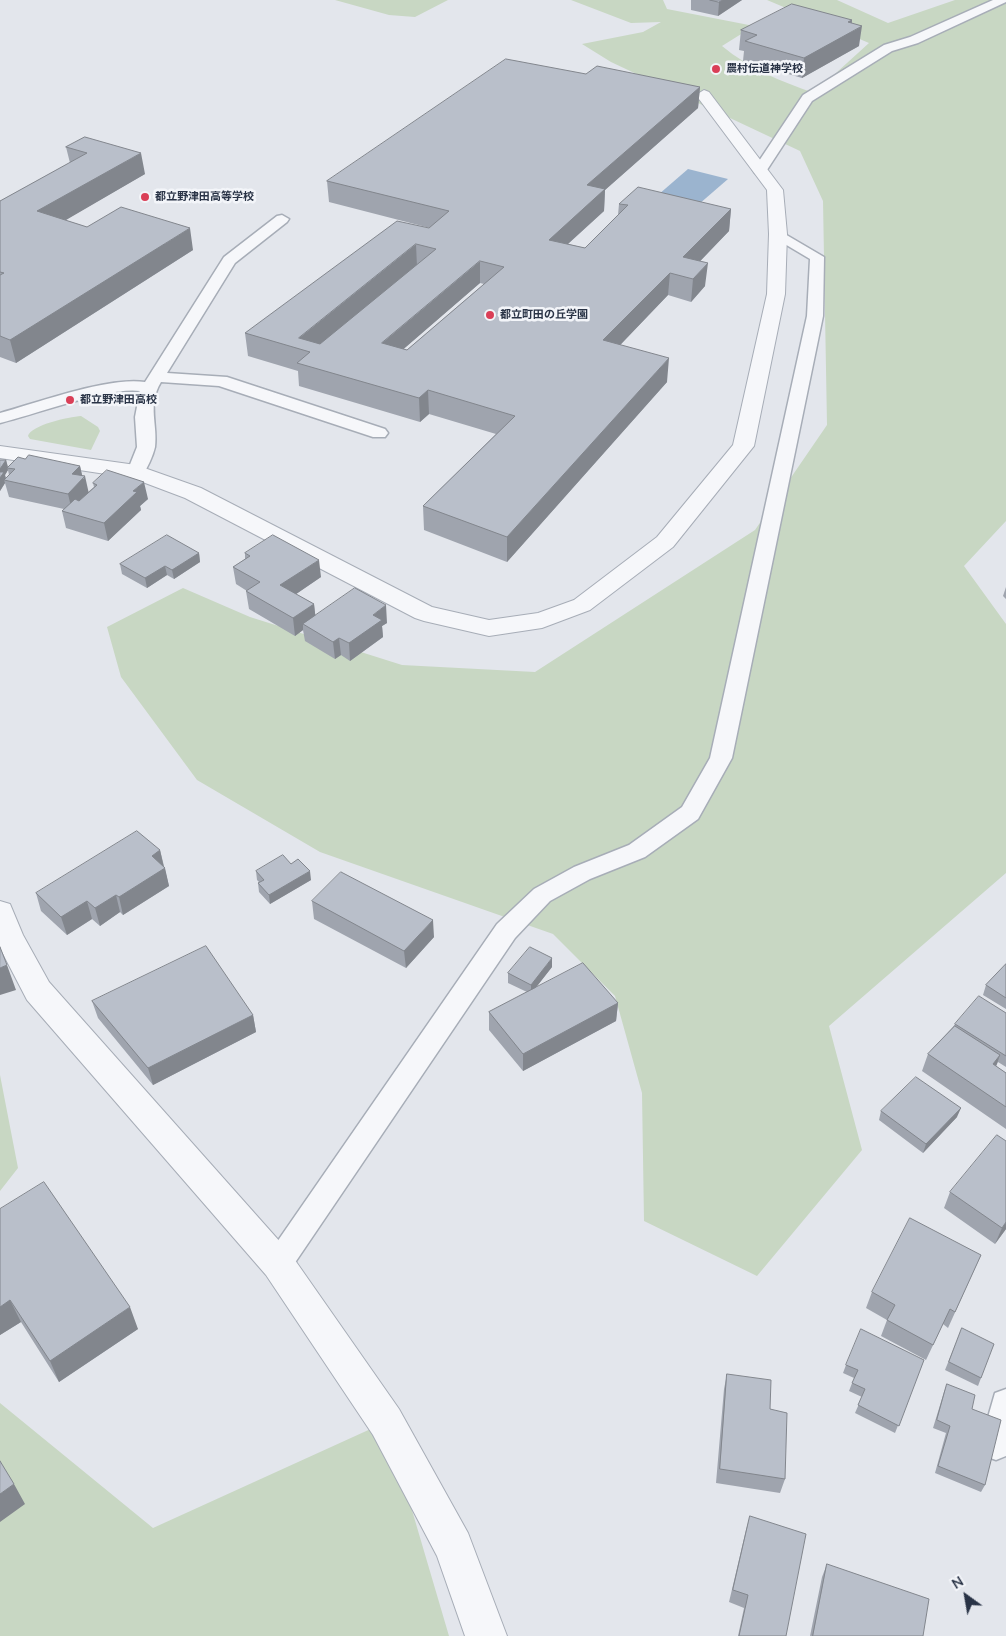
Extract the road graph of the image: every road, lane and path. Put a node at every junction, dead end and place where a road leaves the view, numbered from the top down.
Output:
1 (1002, 0) edge
2 (704, 95) dead end
3 (760, 170) junction
4 (282, 220) dead end
5 (778, 234) junction
6 (153, 382) junction
7 (0, 418) edge
8 (379, 433) dead end
9 (0, 452) edge
10 (136, 472) junction
11 (0, 912) edge
12 (278, 1264) junction
13 (1006, 1404) edge
14 (996, 1445) edge
15 (486, 1636) edge

1 - 3 lane
2 - 3 street
3 - 5 street
4 - 6 lane
5 - 10 street
5 - 12 lane
6 - 7 lane
6 - 8 lane
6 - 10 lane
9 - 10 street
11 - 12 street
12 - 15 street
13 - 14 lane

